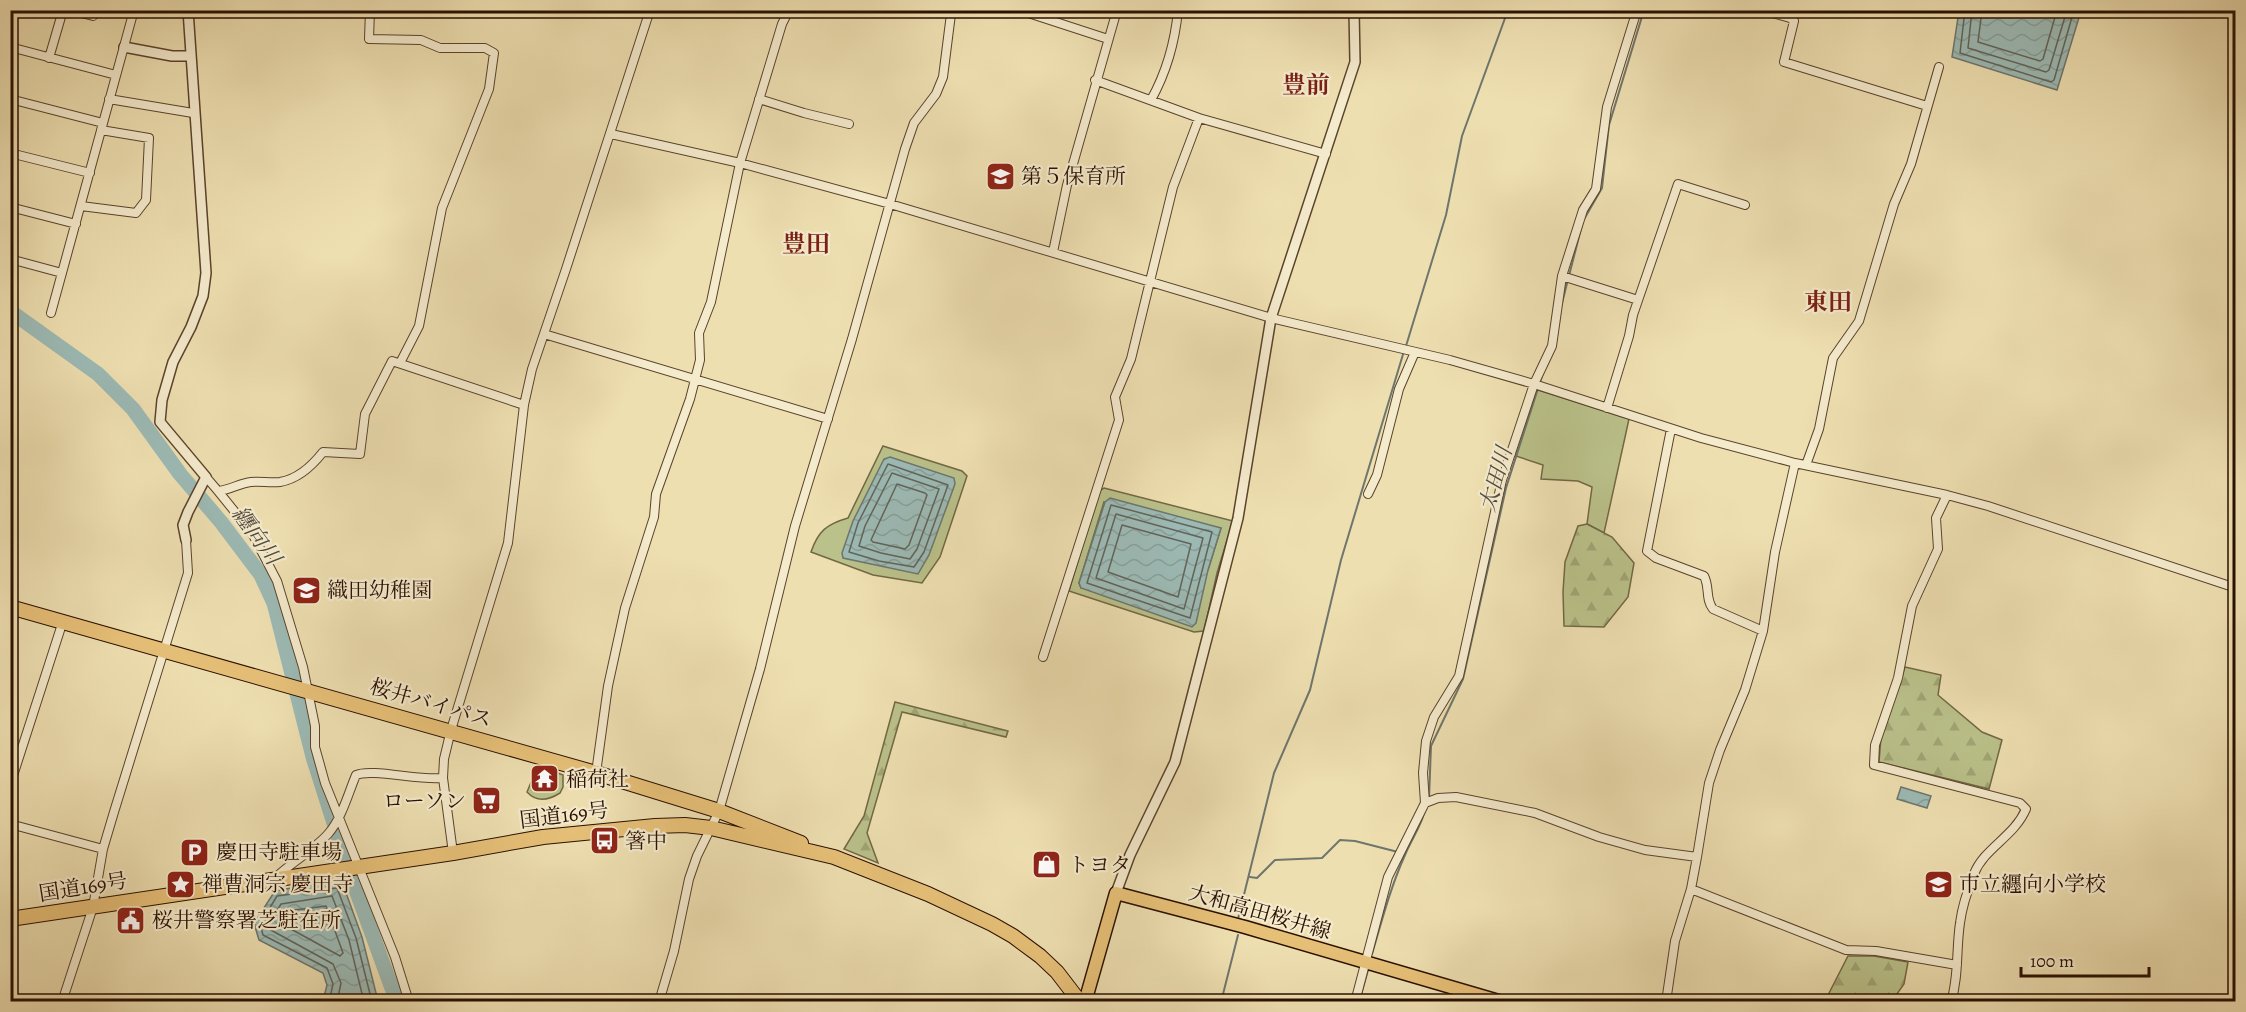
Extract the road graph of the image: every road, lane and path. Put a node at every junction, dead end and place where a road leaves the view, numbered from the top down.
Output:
1 (63, 10) edge
2 (134, 10) edge
3 (188, 10) edge
4 (370, 10) edge
5 (650, 10) edge
6 (789, 10) edge
7 (949, 10) edge
8 (1019, 10) edge
9 (1117, 10) edge
10 (1178, 10) edge
11 (1354, 10) edge
12 (1637, 10) edge
13 (1762, 10) edge
14 (72, 11) edge
15 (93, 16) dead end
16 (1108, 39) junction
17 (10, 47) edge
18 (124, 47) junction
19 (190, 56) junction
20 (49, 58) junction
21 (1939, 67) dead end
22 (116, 75) junction
23 (1095, 80) junction
24 (10, 99) edge
25 (109, 99) junction
26 (759, 99) junction
27 (1151, 100) junction
28 (1926, 106) junction
29 (194, 112) junction
30 (1199, 118) junction
31 (849, 124) dead end
32 (102, 127) junction
33 (611, 134) junction
34 (10, 153) edge
35 (1326, 154) junction
36 (740, 163) junction
37 (90, 173) junction
38 (890, 204) junction
39 (1745, 205) dead end
40 (81, 206) junction
41 (10, 207) edge
42 (76, 224) junction
43 (1053, 252) junction
44 (10, 259) edge
45 (62, 273) junction
46 (1562, 276) junction
47 (1151, 281) junction
48 (1638, 300) junction
49 (51, 314) dead end
50 (1271, 318) junction
51 (544, 334) junction
52 (1415, 352) junction
53 (400, 363) junction
54 (694, 380) junction
55 (1534, 384) junction
56 (524, 405) junction
57 (1607, 408) junction
58 (828, 419) junction
59 (1671, 429) junction
60 (1795, 463) junction
61 (1806, 465) junction
62 (205, 479) junction
63 (218, 491) junction
64 (1368, 494) dead end
65 (1947, 495) junction
66 (186, 540) joint
67 (2235, 588) edge
68 (10, 607) edge
69 (63, 621) junction
70 (1763, 631) junction
71 (165, 650) junction
72 (1043, 657) dead end
73 (305, 689) junction
74 (451, 730) junction
75 (596, 773) junction
76 (443, 778) junction
77 (10, 785) edge
78 (1425, 803) junction
79 (719, 811) junction
80 (339, 819) junction
81 (10, 824) edge
82 (711, 828) junction
83 (103, 849) junction
84 (453, 854) junction
85 (834, 857) junction
86 (1697, 857) junction
87 (360, 867) junction
88 (274, 879) junction
89 (1691, 889) junction
90 (1116, 893) junction
91 (93, 907) junction
92 (10, 919) edge
93 (1366, 962) junction
94 (1957, 965) junction
95 (62, 1002) edge
96 (409, 1002) edge
97 (658, 1002) edge
98 (1080, 1002) edge
99 (1085, 1002) edge
100 (1355, 1002) edge
101 (1502, 1002) edge
102 (1666, 1002) edge
103 (1952, 1002) edge

1 - 20 street
2 - 18 street
3 - 19 street
4 - 53 street
5 - 33 street
6 - 26 street
7 - 38 street
8 - 16 street
9 - 16 street
10 - 27 street
11 - 35 street
12 - 46 street
13 - 28 street
14 - 15 street
16 - 23 street
17 - 20 street
18 - 19 street
18 - 22 street
19 - 29 street
20 - 22 street
21 - 28 street
22 - 25 street
23 - 27 street
23 - 43 street
24 - 32 street
25 - 29 street
25 - 32 street
26 - 31 street
26 - 36 street
27 - 30 street
28 - 61 street
29 - 62 street
30 - 35 street
30 - 47 street
32 - 37 street
32 - 40 street
33 - 36 street
33 - 51 street
34 - 37 street
35 - 50 street
36 - 38 street
36 - 54 street
37 - 40 street
38 - 43 street
38 - 58 street
39 - 48 street
40 - 42 street
41 - 42 street
42 - 45 street
43 - 47 street
44 - 45 street
45 - 49 street
46 - 48 street
46 - 55 street
47 - 50 street
47 - 72 street
48 - 57 street
50 - 52 street
50 - 90 street
51 - 54 street
51 - 56 street
52 - 55 street
52 - 64 street
53 - 56 street
53 - 63 street
54 - 58 street
54 - 75 street
55 - 57 street
55 - 78 street
56 - 74 street
57 - 59 street
58 - 79 street
59 - 60 street
59 - 70 street
60 - 61 street
60 - 70 street
61 - 65 street
62 - 63 street
62 - 66 street
63 - 73 street
65 - 67 street
65 - 94 street
66 - 71 street
68 - 69 highway, 桜井バイパス
69 - 71 highway, 桜井バイパス
69 - 77 street
70 - 86 street
71 - 73 highway, 桜井バイパス
71 - 83 street
73 - 74 highway, 桜井バイパス
73 - 80 street
74 - 75 highway, 桜井バイパス
74 - 76 street
75 - 79 highway, 桜井バイパス
76 - 80 street
76 - 84 street
78 - 86 street
78 - 93 street
79 - 82 street
79 - 85 highway, 桜井バイパス
80 - 87 street
80 - 88 street
81 - 83 street
82 - 84 highway, 国道169号
82 - 85 highway, 国道169号
82 - 97 street
83 - 91 street
84 - 87 highway, 国道169号
85 - 98 highway, 国道169号
86 - 89 street
87 - 88 highway, 国道169号
87 - 96 street
88 - 91 highway, 国道169号
89 - 94 street
89 - 102 street
90 - 93 main road, 大和高田桜井線
90 - 99 main road
91 - 92 highway, 国道169号
91 - 95 street
93 - 100 street
93 - 101 main road, 大和高田桜井線
94 - 103 street

